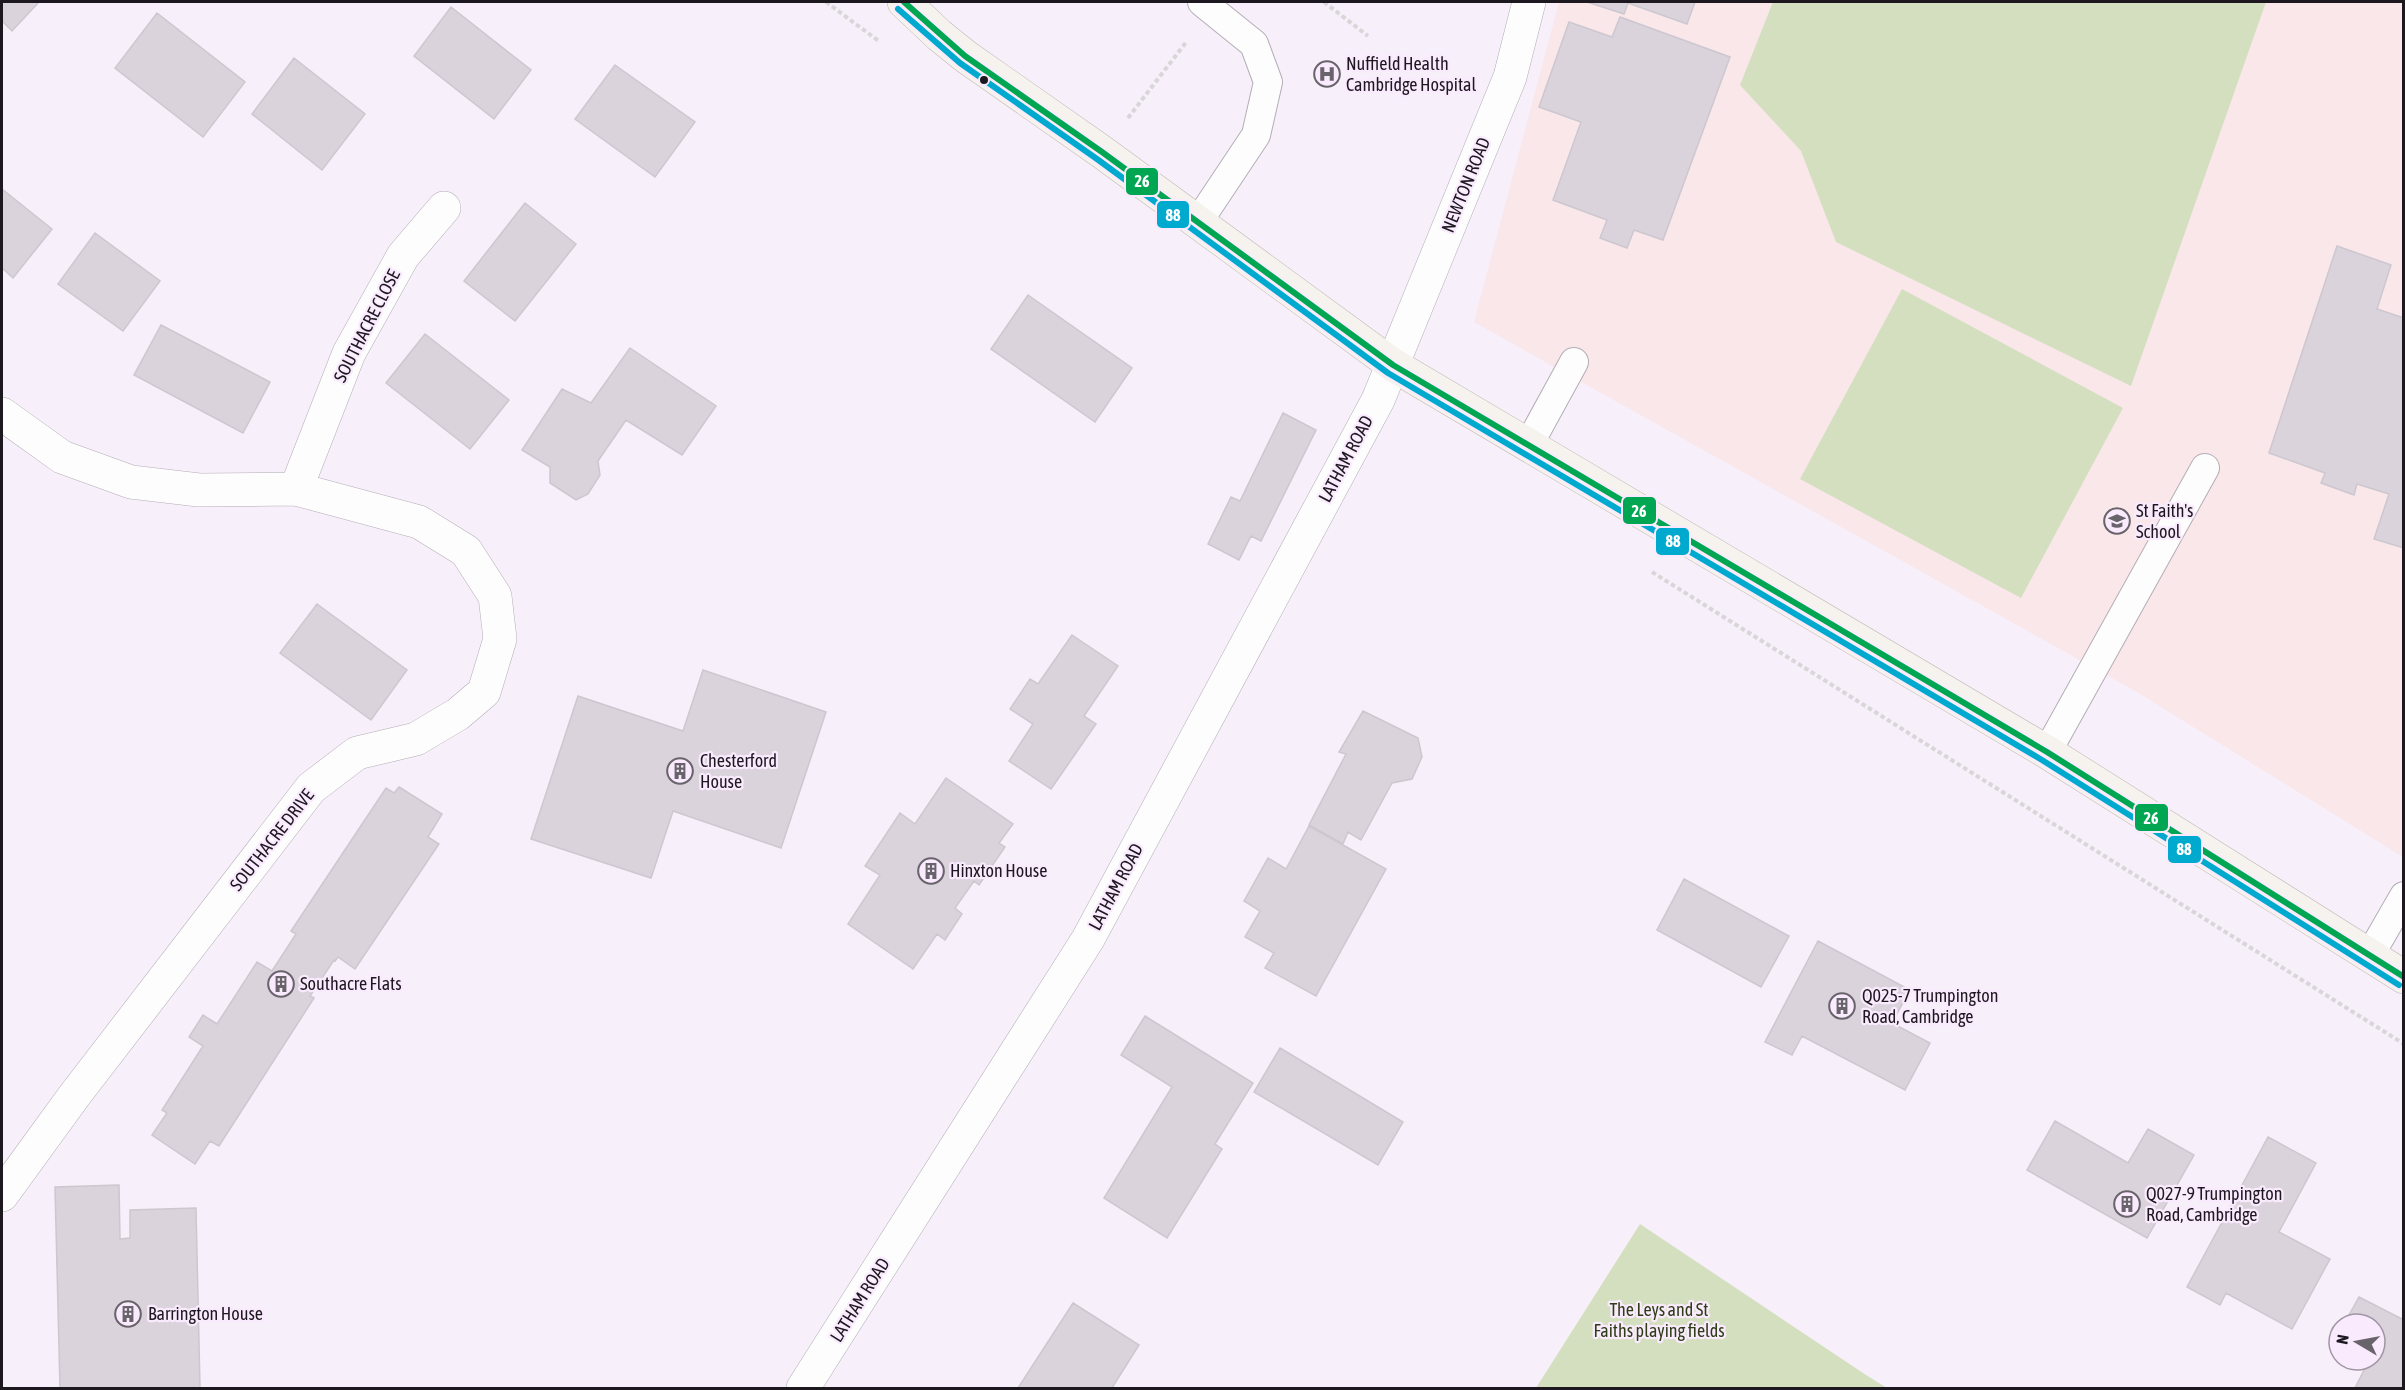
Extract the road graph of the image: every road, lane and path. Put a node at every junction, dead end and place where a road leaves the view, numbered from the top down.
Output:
1 (904, 2) edge
2 (1324, 2) edge
3 (1529, 2) edge
4 (1207, 5) edge
5 (1368, 36) dead end
6 (1102, 152) junction
7 (444, 208) dead end
8 (1198, 222) junction
9 (1574, 362) dead end
10 (1393, 365) junction
11 (2, 414) edge
12 (1528, 446) junction
13 (2205, 468) dead end
14 (296, 489) junction
15 (2047, 752) junction
16 (2403, 896) edge
17 (2370, 955) junction
18 (2403, 976) edge
19 (2, 1195) edge
20 (803, 1389) edge

1 - 6 main road
2 - 5 path
3 - 10 street, NEWTON ROAD
4 - 6 path
4 - 8 lane
6 - 8 main road
7 - 14 street, SOUTHACRE CLOSE
8 - 10 main road
9 - 12 lane
10 - 12 main road
10 - 20 street, LATHAM ROAD
11 - 14 street, SOUTHACRE DRIVE
12 - 15 main road
13 - 15 lane
14 - 19 street, SOUTHACRE DRIVE
15 - 17 main road
16 - 17 lane
17 - 18 main road

